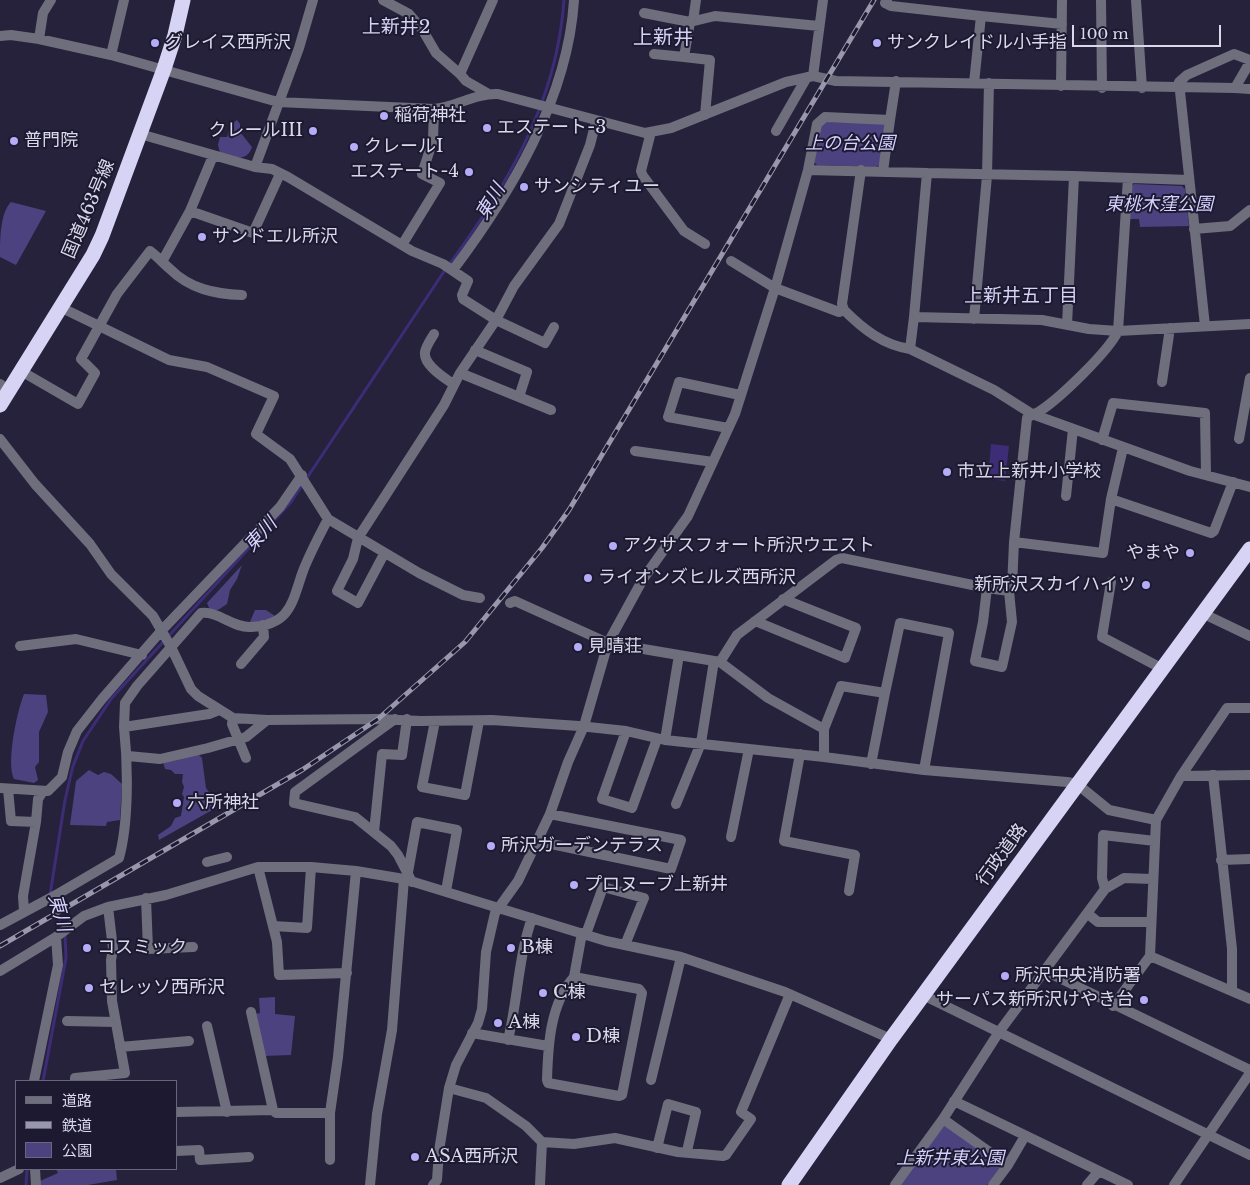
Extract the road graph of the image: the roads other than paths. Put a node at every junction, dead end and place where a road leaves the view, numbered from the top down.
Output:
1 (51, 0) edge
2 (124, 0) edge
3 (182, 0) edge
4 (313, 0) edge
5 (383, 0) edge
6 (493, 0) edge
7 (574, 0) edge
8 (696, 0) edge
9 (823, 0) edge
10 (887, 0) edge
11 (1062, 0) edge
12 (1101, 0) edge
13 (1136, 0) edge
14 (644, 13) dead end
15 (981, 16) junction
16 (692, 22) junction
17 (1062, 24) junction
18 (819, 26) junction
19 (0, 36) edge
20 (38, 39) junction
21 (654, 54) dead end
22 (111, 55) junction
23 (684, 57) junction
24 (1250, 61) edge
25 (164, 69) junction
26 (460, 74) junction
27 (810, 76) junction
28 (896, 81) junction
29 (974, 83) junction
30 (989, 83) junction
31 (1061, 86) junction
32 (1102, 88) junction
33 (1142, 88) junction
34 (1178, 88) junction
35 (1235, 88) junction
36 (1250, 89) edge
37 (487, 93) junction
38 (278, 102) junction
39 (545, 106) junction
40 (434, 109) junction
41 (705, 115) junction
42 (890, 120) junction
43 (596, 121) junction
44 (776, 131) dead end
45 (651, 132) junction
46 (140, 134) junction
47 (213, 156) junction
48 (255, 167) junction
49 (808, 170) junction
50 (861, 170) junction
51 (883, 170) junction
52 (927, 173) junction
53 (280, 174) junction
54 (987, 176) junction
55 (1074, 176) junction
56 (1128, 178) junction
57 (1189, 180) junction
58 (190, 210) junction
59 (1250, 210) edge
60 (1194, 229) junction
61 (705, 244) dead end
62 (402, 246) junction
63 (163, 260) junction
64 (731, 261) dead end
65 (453, 270) junction
66 (775, 288) junction
67 (242, 295) dead end
68 (60, 307) junction
69 (844, 310) junction
70 (914, 317) junction
71 (974, 319) junction
72 (496, 320) junction
73 (1250, 324) edge
74 (1066, 325) junction
75 (1205, 326) junction
76 (98, 327) junction
77 (554, 327) dead end
78 (1170, 328) junction
79 (1118, 331) junction
80 (434, 334) dead end
81 (910, 349) junction
82 (475, 350) junction
83 (21, 370) junction
84 (460, 373) junction
85 (1250, 378) edge
86 (1162, 382) dead end
87 (453, 384) junction
88 (4, 387) edge
89 (740, 395) junction
90 (519, 397) junction
91 (0, 406) edge
92 (551, 410) dead end
93 (1032, 414) junction
94 (728, 428) junction
95 (1073, 429) junction
96 (1239, 439) dead end
97 (0, 440) edge
98 (1102, 440) junction
99 (1123, 448) junction
100 (635, 450) dead end
101 (713, 462) junction
102 (1206, 474) junction
103 (302, 475) junction
104 (1233, 482) junction
105 (1250, 487) edge
106 (1066, 496) dead end
107 (1110, 499) junction
108 (328, 519) junction
109 (358, 538) junction
110 (1014, 542) junction
111 (1250, 549) edge
112 (384, 554) junction
113 (1111, 582) dead end
114 (987, 588) junction
115 (1009, 591) junction
116 (480, 598) dead end
117 (783, 599) junction
118 (510, 603) dead end
119 (1204, 614) junction
120 (755, 621) junction
121 (263, 625) junction
122 (162, 630) junction
123 (1250, 636) edge
124 (608, 643) junction
125 (20, 646) dead end
126 (172, 647) junction
127 (142, 655) junction
128 (679, 655) junction
129 (717, 661) junction
130 (241, 664) dead end
131 (1163, 669) junction
132 (886, 693) junction
133 (1250, 708) edge
134 (219, 710) junction
135 (233, 718) junction
136 (395, 719) junction
137 (407, 719) junction
138 (267, 720) junction
139 (435, 721) junction
140 (479, 721) junction
141 (584, 726) junction
142 (124, 727) junction
143 (824, 729) junction
144 (626, 731) junction
145 (238, 739) junction
146 (661, 740) junction
147 (701, 743) junction
148 (749, 749) junction
149 (800, 754) junction
150 (128, 756) junction
151 (824, 757) junction
152 (246, 758) dead end
153 (871, 764) junction
154 (924, 770) junction
155 (1213, 775) junction
156 (1250, 775) edge
157 (1181, 776) junction
158 (1077, 784) junction
159 (4, 789) edge
160 (43, 791) junction
161 (676, 804) dead end
162 (550, 814) junction
163 (1156, 820) junction
164 (36, 822) junction
165 (374, 832) junction
166 (731, 837) dead end
167 (537, 841) junction
168 (1155, 841) junction
169 (227, 857) dead end
170 (1250, 859) edge
171 (1221, 860) junction
172 (207, 862) dead end
173 (311, 867) junction
174 (258, 868) junction
175 (356, 871) junction
176 (408, 878) junction
177 (1152, 879) junction
178 (1105, 889) junction
179 (446, 891) junction
180 (849, 891) dead end
181 (146, 898) junction
182 (108, 906) junction
183 (499, 908) junction
184 (24, 911) junction
185 (1088, 914) junction
186 (532, 918) junction
187 (1150, 922) junction
188 (0, 925) edge
189 (273, 926) junction
190 (61, 932) junction
191 (584, 934) junction
192 (625, 945) junction
193 (193, 947) dead end
194 (1150, 956) junction
195 (681, 957) junction
196 (1045, 971) junction
197 (0, 972) edge
198 (347, 973) junction
199 (574, 977) junction
200 (1232, 991) junction
201 (790, 994) junction
202 (925, 996) junction
203 (1250, 999) edge
204 (1113, 1006) junction
205 (251, 1012) dead end
206 (67, 1021) dead end
207 (116, 1022) junction
208 (207, 1026) dead end
209 (999, 1032) junction
210 (472, 1034) junction
211 (508, 1040) junction
212 (891, 1040) junction
213 (189, 1041) dead end
214 (548, 1046) junction
215 (120, 1047) junction
216 (1250, 1072) edge
217 (127, 1077) edge
218 (34, 1080) edge
219 (75, 1080) edge
220 (651, 1080) dead end
221 (449, 1088) junction
222 (954, 1101) junction
223 (273, 1110) junction
224 (178, 1112) edge
225 (227, 1112) junction
226 (330, 1113) junction
227 (943, 1119) junction
228 (1208, 1135) junction
229 (1025, 1136) junction
230 (542, 1142) junction
231 (657, 1148) junction
232 (178, 1151) edge
233 (687, 1151) junction
234 (1250, 1155) edge
235 (249, 1157) dead end
236 (330, 1160) dead end
237 (1008, 1165) junction
238 (17, 1170) edge
239 (36, 1170) edge
240 (1099, 1171) junction
241 (0, 1178) edge
242 (436, 1183) edge
243 (794, 1183) edge
244 (36, 1185) edge
245 (370, 1185) edge
246 (540, 1185) edge
247 (895, 1185) edge
248 (994, 1185) edge
249 (1087, 1185) edge
250 (1128, 1185) edge
251 (1174, 1185) edge

1 - 20 street
2 - 22 street
3 - 25 highway, 国道463号線
4 - 38 street
5 - 26 street
6 - 26 street
7 - 39 street
8 - 16 street
9 - 18 street
10 - 15 street
11 - 17 street
12 - 32 street
13 - 33 street
14 - 16 street
15 - 17 street
15 - 29 street
16 - 18 street
16 - 23 street
17 - 31 street
18 - 27 street
19 - 20 street
20 - 22 street
21 - 23 street
22 - 25 street
23 - 41 street
24 - 34 street
24 - 35 street
25 - 38 street
25 - 46 highway, 国道463号線
26 - 37 street
27 - 28 street
27 - 41 street
27 - 44 street
28 - 29 street
28 - 42 street
29 - 30 street
30 - 31 street
30 - 54 street
31 - 32 street
32 - 33 street
33 - 34 street
34 - 35 street
34 - 57 street
35 - 36 street
37 - 39 street
37 - 40 street
38 - 40 street
38 - 48 street
39 - 43 street
39 - 65 street
40 - 62 street
41 - 45 street
42 - 49 street
42 - 51 street
43 - 45 street
43 - 72 street
45 - 61 street
46 - 47 street
46 - 68 highway, 国道463号線
47 - 48 street
47 - 58 street
48 - 53 street
49 - 50 street
49 - 66 street
50 - 51 street
50 - 69 street
51 - 52 street
52 - 54 street
52 - 70 street
53 - 58 street
53 - 62 street
54 - 55 street
54 - 71 street
55 - 56 street
55 - 74 street
56 - 57 street
56 - 79 street
57 - 60 street
58 - 63 street
59 - 60 street
60 - 75 street
62 - 65 street
63 - 67 street
63 - 76 street
64 - 66 street
65 - 72 street
66 - 69 street
66 - 89 street
68 - 76 street
68 - 83 highway, 国道463号線
69 - 81 street
70 - 71 street
70 - 81 street
71 - 74 street
72 - 77 street
72 - 82 street
73 - 75 street
74 - 79 street
75 - 78 street
76 - 83 street
76 - 103 street
78 - 79 street
78 - 86 street
79 - 93 street
80 - 87 street
81 - 93 street
82 - 84 street
82 - 90 street
83 - 88 highway, 国道463号線
84 - 87 street
84 - 90 street
85 - 96 street
87 - 109 street
88 - 91 highway, 国道463号線
89 - 94 street
89 - 94 street
90 - 92 street
93 - 95 street
93 - 110 street
94 - 101 street
95 - 98 street
95 - 106 street
97 - 122 street
98 - 99 street
98 - 102 street
99 - 102 street
99 - 107 street
100 - 101 street
101 - 124 street
102 - 104 street
103 - 108 street
103 - 122 street
104 - 105 street
104 - 107 street
107 - 110 street
108 - 109 street
108 - 121 street
109 - 112 street
109 - 112 street
110 - 115 street
111 - 119 highway, 行政道路
112 - 116 street
113 - 131 street
114 - 115 street
114 - 115 street
114 - 117 street
117 - 120 street
117 - 120 street
118 - 124 street
119 - 123 street
119 - 131 highway, 行政道路
120 - 129 street
121 - 126 street
121 - 130 street
122 - 126 street
122 - 127 street
124 - 128 street
124 - 141 street
125 - 127 street
126 - 134 street
126 - 142 street
127 - 160 street
128 - 129 street
128 - 146 street
129 - 143 street
129 - 147 street
131 - 158 highway, 行政道路
132 - 143 street
132 - 153 street
132 - 154 street
133 - 157 street
134 - 135 street
134 - 142 street
135 - 138 street
135 - 145 street
136 - 137 street
136 - 138 street
136 - 165 street
137 - 139 street
137 - 165 street
138 - 145 street
139 - 140 street
139 - 140 street
140 - 141 street
141 - 144 street
141 - 162 street
142 - 150 street
143 - 151 street
144 - 146 street
144 - 146 street
145 - 150 street
145 - 152 street
146 - 147 street
147 - 148 street
147 - 161 street
148 - 149 street
148 - 166 street
149 - 151 street
149 - 180 street
150 - 184 street
151 - 153 street
153 - 154 street
154 - 158 street
155 - 156 street
155 - 157 street
155 - 171 street
157 - 163 street
158 - 163 street
158 - 202 highway, 行政道路
159 - 160 street
159 - 164 street
160 - 164 street
162 - 167 street
162 - 167 street
163 - 168 street
164 - 184 street
165 - 176 street
167 - 183 street
168 - 177 street
168 - 178 street
169 - 172 street
170 - 171 street
171 - 200 street
173 - 174 street
173 - 175 street
173 - 189 street
174 - 181 street
174 - 189 street
175 - 176 street
175 - 198 street
176 - 179 street
176 - 179 street
176 - 245 street
177 - 178 street
177 - 187 street
178 - 185 street
179 - 183 street
181 - 182 street
181 - 193 street
182 - 190 street
182 - 207 street
183 - 186 street
183 - 210 street
184 - 188 street
185 - 187 street
185 - 196 street
186 - 191 street
186 - 211 street
187 - 194 street
189 - 198 street
190 - 197 street
190 - 218 street
191 - 192 street
191 - 192 street
191 - 199 street
192 - 195 street
194 - 200 street
194 - 204 street
195 - 201 street
195 - 220 street
196 - 204 street
196 - 209 street
198 - 226 street
199 - 214 street
199 - 214 street
200 - 203 street
201 - 212 street
201 - 233 street
202 - 209 street
202 - 212 highway, 行政道路
204 - 216 street
205 - 223 street
206 - 207 street
207 - 215 street
208 - 225 street
209 - 222 street
209 - 228 street
210 - 211 street
210 - 221 street
211 - 214 street
212 - 243 highway, 行政道路
213 - 215 street
215 - 217 street
216 - 228 street
217 - 219 street
221 - 230 street
221 - 242 street
222 - 227 street
222 - 229 street
223 - 225 street
223 - 226 street
224 - 225 street
226 - 236 street
227 - 237 street
227 - 247 street
228 - 234 street
228 - 251 street
229 - 237 street
229 - 240 street
230 - 231 street
230 - 246 street
231 - 233 street
231 - 233 street
232 - 235 street
237 - 248 street
238 - 241 street
239 - 244 street
240 - 249 street
240 - 250 street

